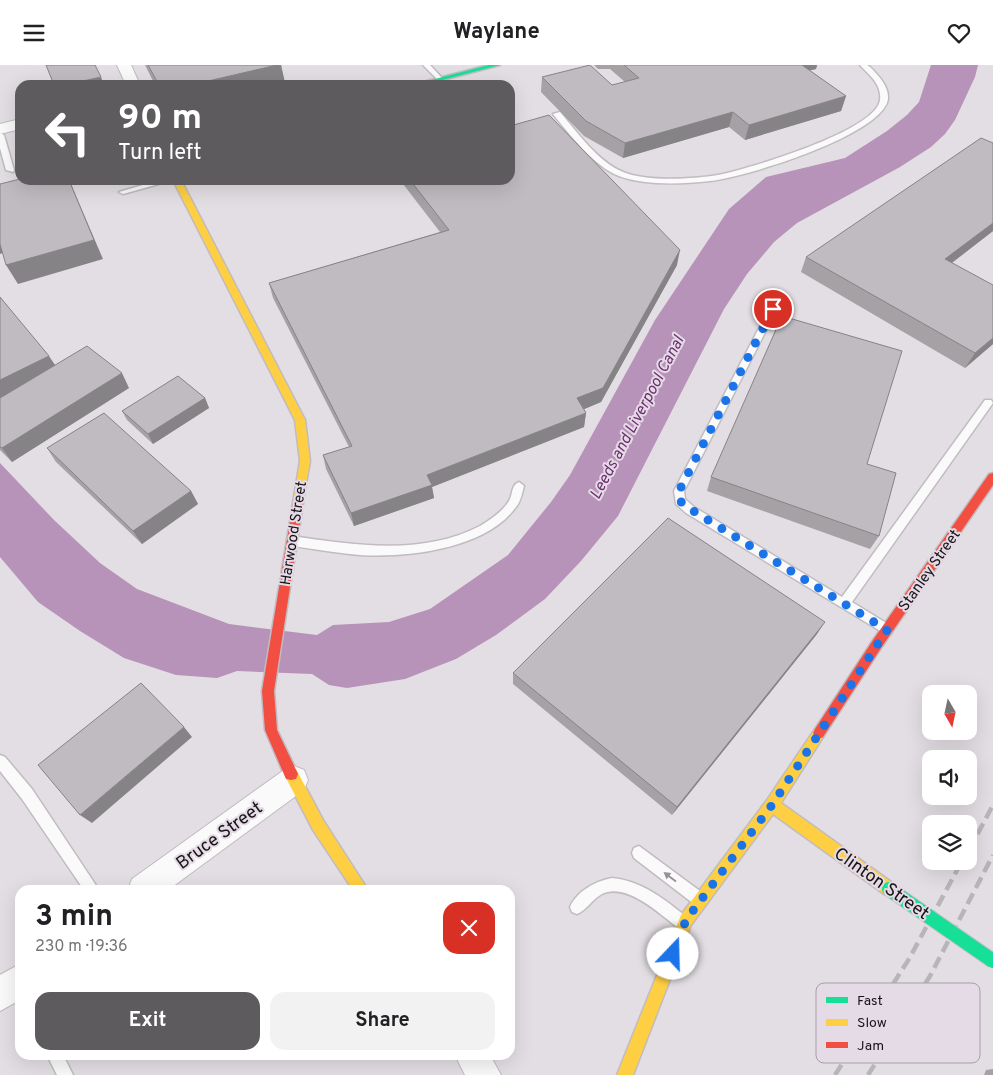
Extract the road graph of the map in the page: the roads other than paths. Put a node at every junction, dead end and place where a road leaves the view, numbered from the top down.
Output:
1 (124, 65) edge
2 (426, 65) edge
3 (497, 65) edge
4 (863, 65) edge
5 (440, 79) junction
6 (131, 80) edge
7 (436, 80) edge
8 (557, 114) edge
9 (15, 125) edge
10 (0, 129) edge
11 (0, 135) edge
12 (10, 170) dead end
13 (150, 185) edge
14 (180, 185) edge
15 (123, 192) dead end
16 (773, 309) dead end
17 (988, 403) dead end
18 (993, 477) edge
19 (519, 486) dead end
20 (292, 541) junction
21 (844, 604) junction
22 (887, 630) junction
23 (0, 761) edge
24 (294, 780) junction
25 (772, 805) junction
26 (639, 853) dead end
27 (89, 885) edge
28 (151, 885) edge
29 (358, 885) edge
30 (701, 900) junction
31 (577, 907) dead end
32 (684, 924) junction
33 (993, 961) edge
34 (15, 984) edge
35 (0, 995) edge
36 (57, 1060) edge
37 (474, 1060) edge
38 (65, 1075) edge
39 (484, 1075) edge
40 (625, 1075) edge

1 - 6 street
2 - 5 lane
3 - 5 street
4 - 8 lane
5 - 7 street
9 - 10 street
11 - 12 lane
13 - 15 lane
14 - 20 street, Harwood Street
16 - 21 lane
17 - 21 lane
18 - 22 street, Stanley Street
19 - 20 lane
20 - 24 street, Harwood Street
21 - 22 lane
22 - 25 street, Stanley Street
23 - 27 lane
24 - 28 street, Bruce Street
24 - 29 street, Harwood Street
25 - 30 street, Stanley Street
25 - 33 street, Clinton Street, bridge
30 -> 26 lane
30 - 32 street, Stanley Street
31 - 32 lane
32 - 40 street, Stanley Street
34 - 35 street
36 - 38 lane
37 - 39 street

